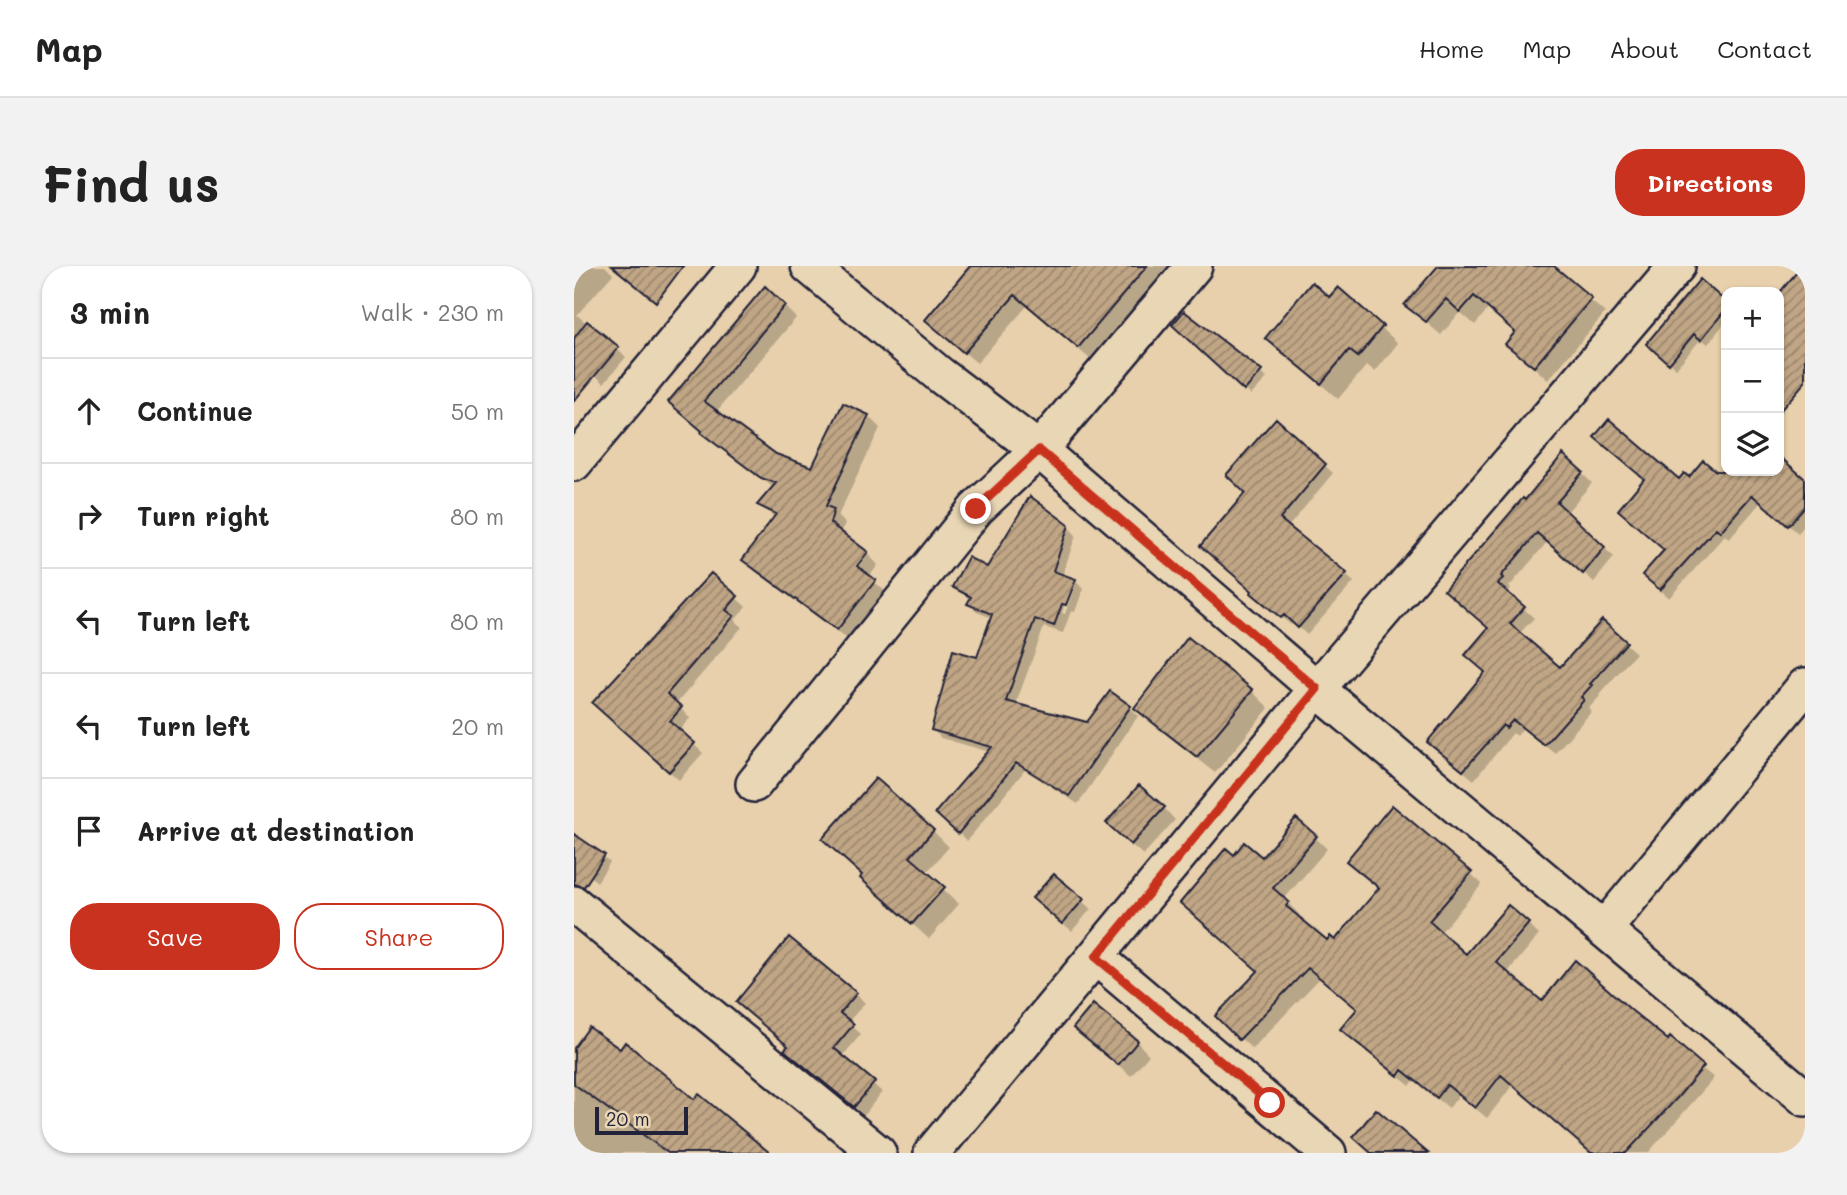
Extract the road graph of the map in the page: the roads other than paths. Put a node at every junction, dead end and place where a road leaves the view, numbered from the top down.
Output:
1 (738, 266) edge
2 (809, 266) edge
3 (1194, 266) edge
4 (1677, 266) edge
5 (1039, 450) junction
6 (574, 463) edge
7 (1805, 686) edge
8 (1317, 689) junction
9 (754, 784) dead end
10 (574, 904) edge
11 (1605, 928) junction
12 (1096, 957) junction
13 (1805, 1098) edge
14 (878, 1153) edge
15 (932, 1153) edge
16 (1328, 1153) edge

1 - 6 street
2 - 5 street
3 - 5 street
4 - 8 street
5 - 8 street
5 - 9 street
7 - 11 street
8 - 11 street
8 - 12 street
10 - 14 street
11 - 13 street
12 - 15 street
12 - 16 street

